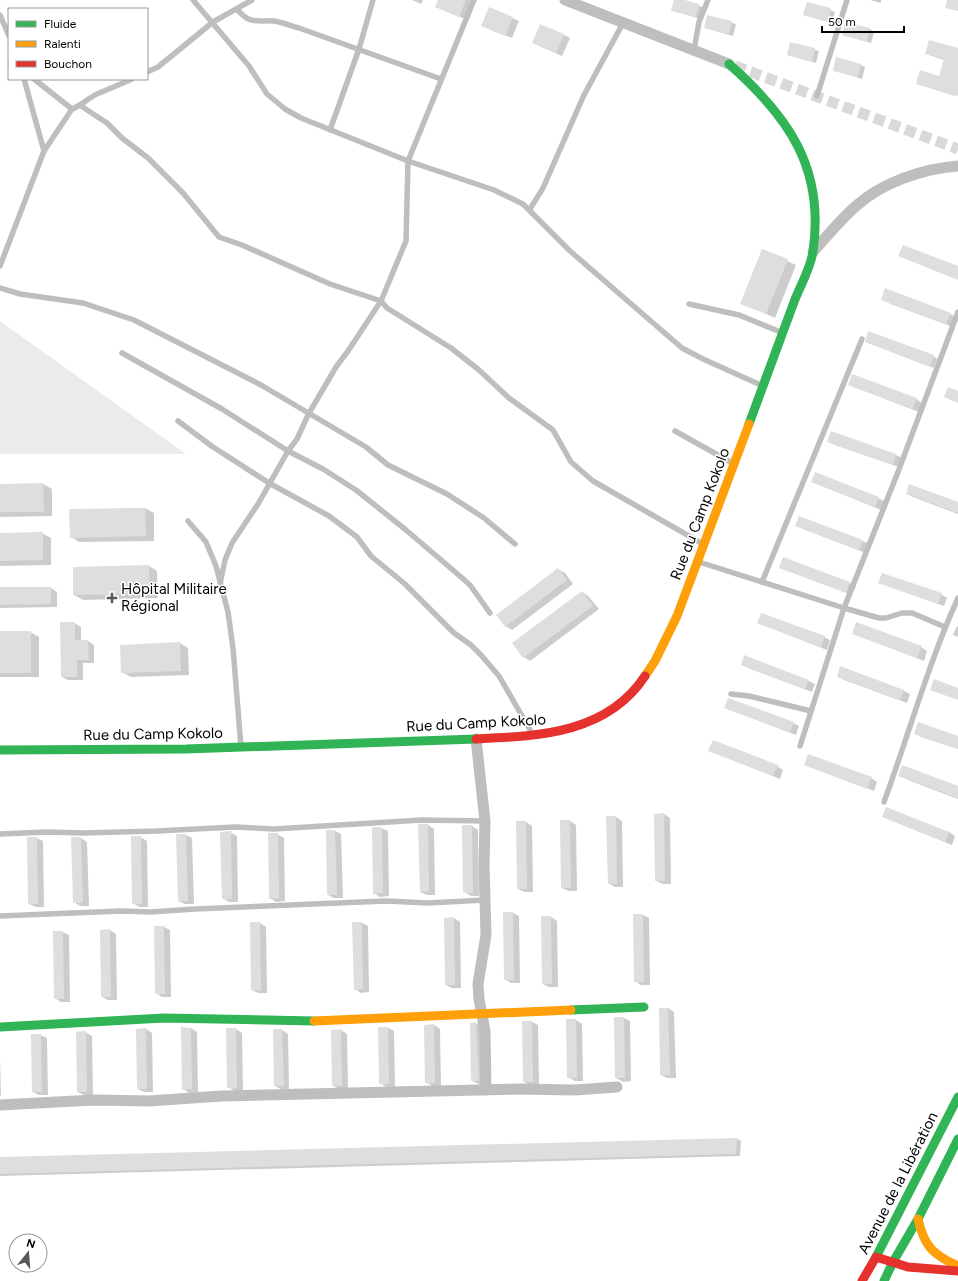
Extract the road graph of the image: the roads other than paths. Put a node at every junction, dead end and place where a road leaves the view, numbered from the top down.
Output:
1 (193, 0) edge
2 (252, 0) edge
3 (373, 0) edge
4 (474, 0) edge
5 (565, 0) edge
6 (708, 0) edge
7 (847, 0) edge
8 (237, 9) junction
9 (0, 15) edge
10 (213, 22) junction
11 (623, 23) junction
12 (8, 34) edge
13 (359, 49) junction
14 (694, 50) junction
15 (729, 64) joint
16 (148, 71) edge
17 (441, 79) junction
18 (24, 80) edge
19 (35, 80) edge
20 (130, 80) edge
21 (817, 96) dead end
22 (81, 106) junction
23 (72, 108) junction
24 (330, 130) junction
25 (44, 151) junction
26 (408, 161) junction
27 (958, 166) edge
28 (530, 209) junction
29 (813, 252) junction
30 (0, 266) edge
31 (0, 288) edge
32 (381, 301) junction
33 (689, 304) dead end
34 (958, 312) edge
35 (783, 333) junction
36 (862, 339) dead end
37 (122, 353) dead end
38 (763, 386) junction
39 (308, 415) junction
40 (178, 421) dead end
41 (675, 431) dead end
42 (288, 451) junction
43 (734, 464) junction
44 (269, 483) junction
45 (188, 521) dead end
46 (515, 544) dead end
47 (704, 544) junction
48 (699, 562) junction
49 (762, 582) junction
50 (220, 584) junction
51 (958, 598) edge
52 (844, 608) junction
53 (490, 613) dead end
54 (945, 627) junction
55 (731, 694) dead end
56 (811, 710) junction
57 (534, 736) junction
58 (476, 739) junction
59 (800, 746) dead end
60 (241, 747) junction
61 (0, 750) edge
62 (884, 802) dead end
63 (485, 821) junction
64 (0, 834) edge
65 (485, 900) junction
66 (0, 916) edge
67 (644, 1007) dead end
68 (481, 1013) junction
69 (0, 1026) edge
70 (617, 1087) dead end
71 (486, 1090) junction
72 (958, 1097) edge
73 (0, 1105) edge
74 (958, 1139) edge
75 (918, 1219) junction
76 (876, 1257) junction
77 (893, 1262) junction
78 (958, 1266) edge
79 (958, 1271) edge
80 (864, 1278) edge
81 (880, 1281) edge
82 (884, 1281) edge

1 - 10 lane
2 - 8 lane
3 - 13 lane
4 - 17 lane
5 - 11 street, Rue du Camp Kokolo
6 - 14 lane
7 - 21 lane
8 - 10 lane
8 - 13 lane
9 - 12 lane
10 - 16 lane
10 - 24 lane
11 - 14 street, Rue du Camp Kokolo
11 - 28 lane
13 - 17 lane
13 - 24 lane
14 - 15 street, Rue du Camp Kokolo
15 - 29 main road, Rue du Camp Kokolo
17 - 26 lane
18 - 25 lane
19 - 23 lane
20 - 22 lane
22 - 23 lane
22 - 32 lane
23 - 25 lane
24 - 26 lane
25 - 30 lane
26 - 28 lane
26 - 32 lane
27 - 29 street, Rue du Camp Kokolo
28 - 38 lane
29 - 35 main road, Rue du Camp Kokolo
31 - 39 lane
32 - 39 lane
32 - 47 lane
33 - 35 lane
34 - 52 lane
35 - 38 main road, Rue du Camp Kokolo
36 - 49 lane
37 - 42 lane
38 - 43 main road, Rue du Camp Kokolo
39 - 42 lane
39 - 46 lane
40 - 44 lane
41 - 43 lane
42 - 44 lane
42 - 53 lane
43 - 47 main road, Rue du Camp Kokolo
44 - 50 lane
44 - 57 lane
45 - 50 lane
47 - 48 main road, Rue du Camp Kokolo
48 - 49 lane
48 - 57 main road, Rue du Camp Kokolo
49 - 52 lane
50 - 60 lane
51 - 54 lane
52 - 54 lane
52 - 56 lane
54 - 62 lane
55 - 56 lane
56 - 59 lane
57 - 58 main road, Rue du Camp Kokolo
58 - 60 main road, Rue du Camp Kokolo
58 - 63 street
60 - 61 main road, Rue du Camp Kokolo
63 - 64 lane
63 - 65 street
65 - 66 lane
65 - 68 street
67 - 68 main road
68 - 69 main road
68 - 71 street
70 - 71 street
71 - 73 street
72 - 76 main road, Avenue de la Libération
74 - 75 main road, Avenue de la Libération
75 - 77 main road, Avenue de la Libération
75 - 78 main road
76 - 77 main road
76 - 80 main road, Avenue de la Libération
77 - 79 main road
77 - 82 main road, Avenue de la Libération
80 - 81 main road

